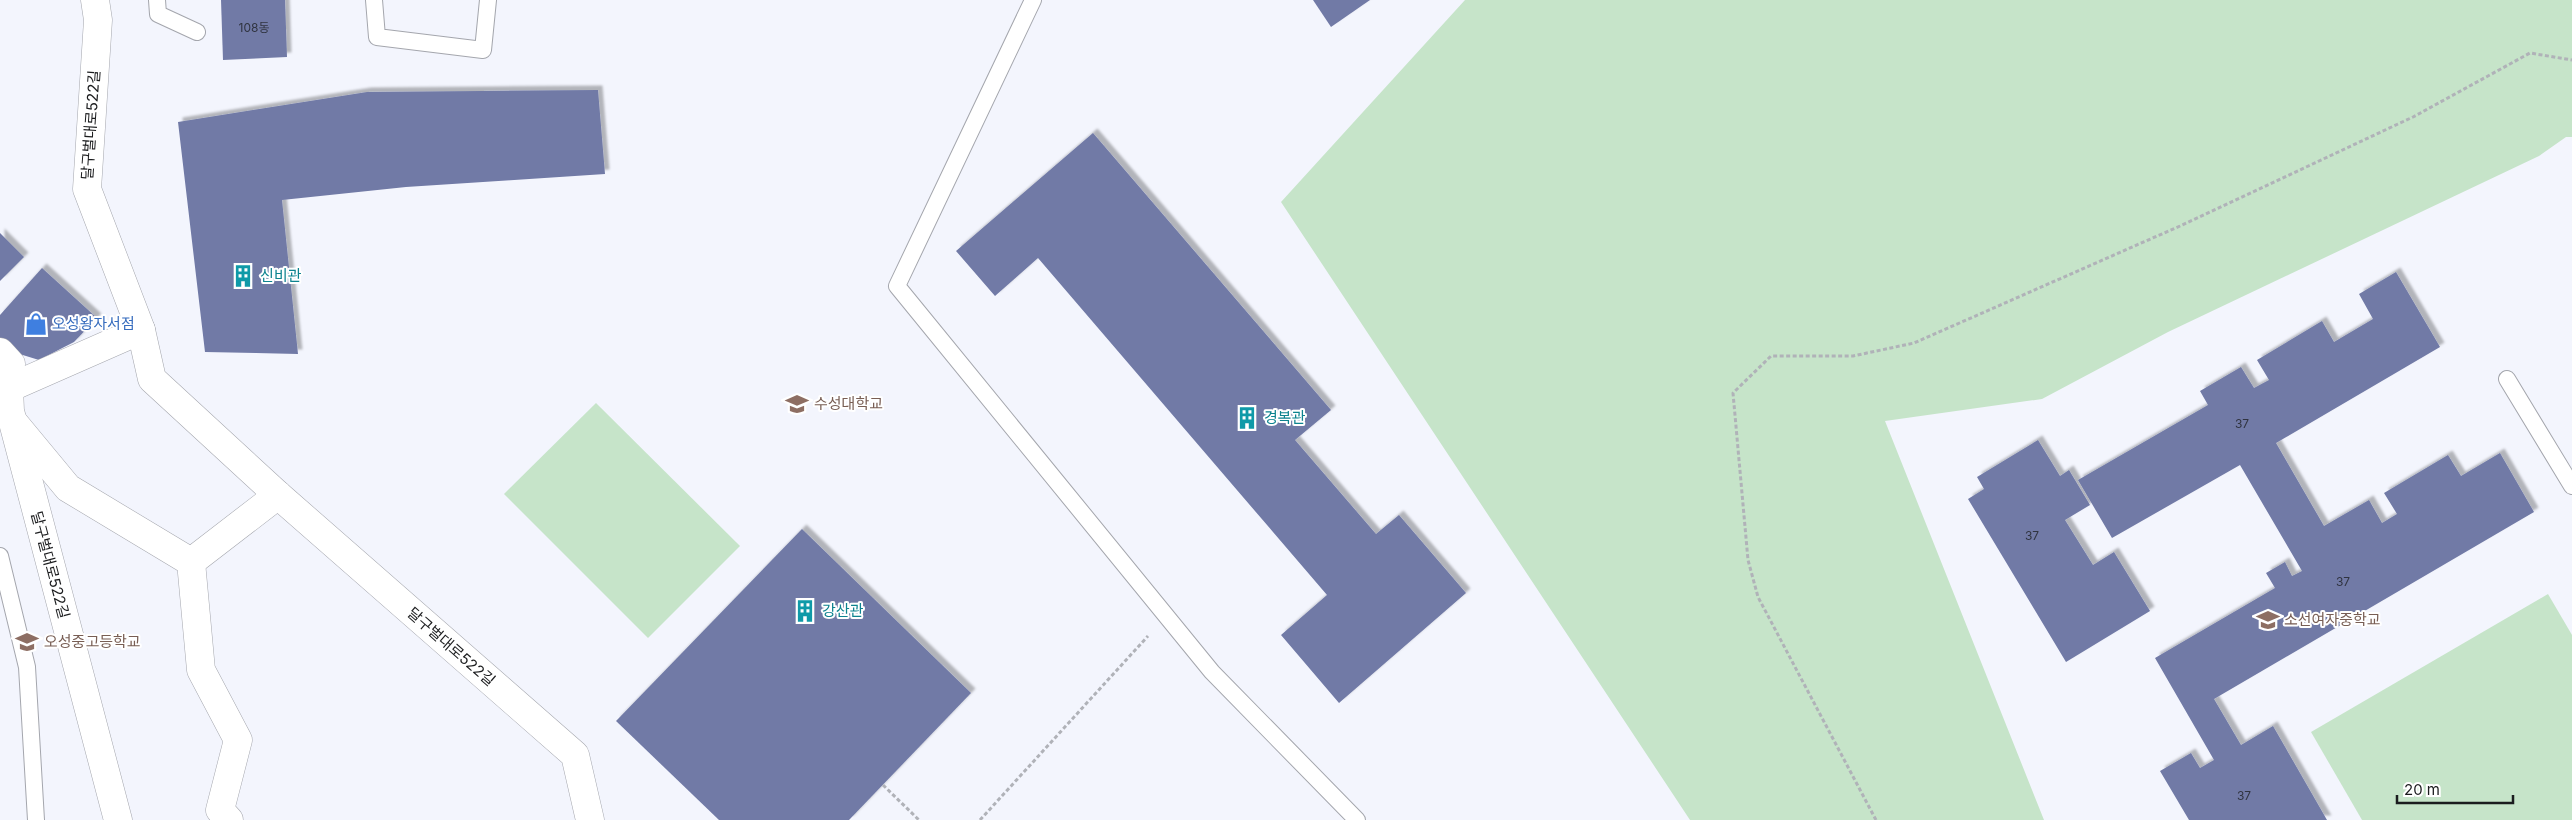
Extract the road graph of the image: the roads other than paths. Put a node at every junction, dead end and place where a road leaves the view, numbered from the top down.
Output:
1 (95, 0) edge
2 (157, 0) edge
3 (374, 0) edge
4 (488, 0) edge
5 (1033, 0) edge
6 (197, 32) dead end
7 (141, 330) junction
8 (0, 352) edge
9 (2507, 379) dead end
10 (4, 390) edge
11 (15, 424) junction
12 (2572, 486) edge
13 (278, 495) junction
14 (0, 556) edge
15 (191, 562) junction
16 (36, 820) edge
17 (118, 820) edge
18 (229, 820) edge
19 (590, 820) edge
20 (1357, 820) edge

1 - 7 street, 달구벌대로522길
2 - 6 lane
3 - 4 lane
5 - 20 lane
7 - 10 street
7 - 13 street, 달구벌대로522길
8 - 10 street, 달구벌대로522길
9 - 12 lane
10 - 11 street, 달구벌대로522길
11 - 15 street, 달구벌대로522길
11 - 17 street, 달구벌대로522길
13 - 15 street
13 - 19 street, 달구벌대로522길
14 - 16 lane
15 - 18 street

